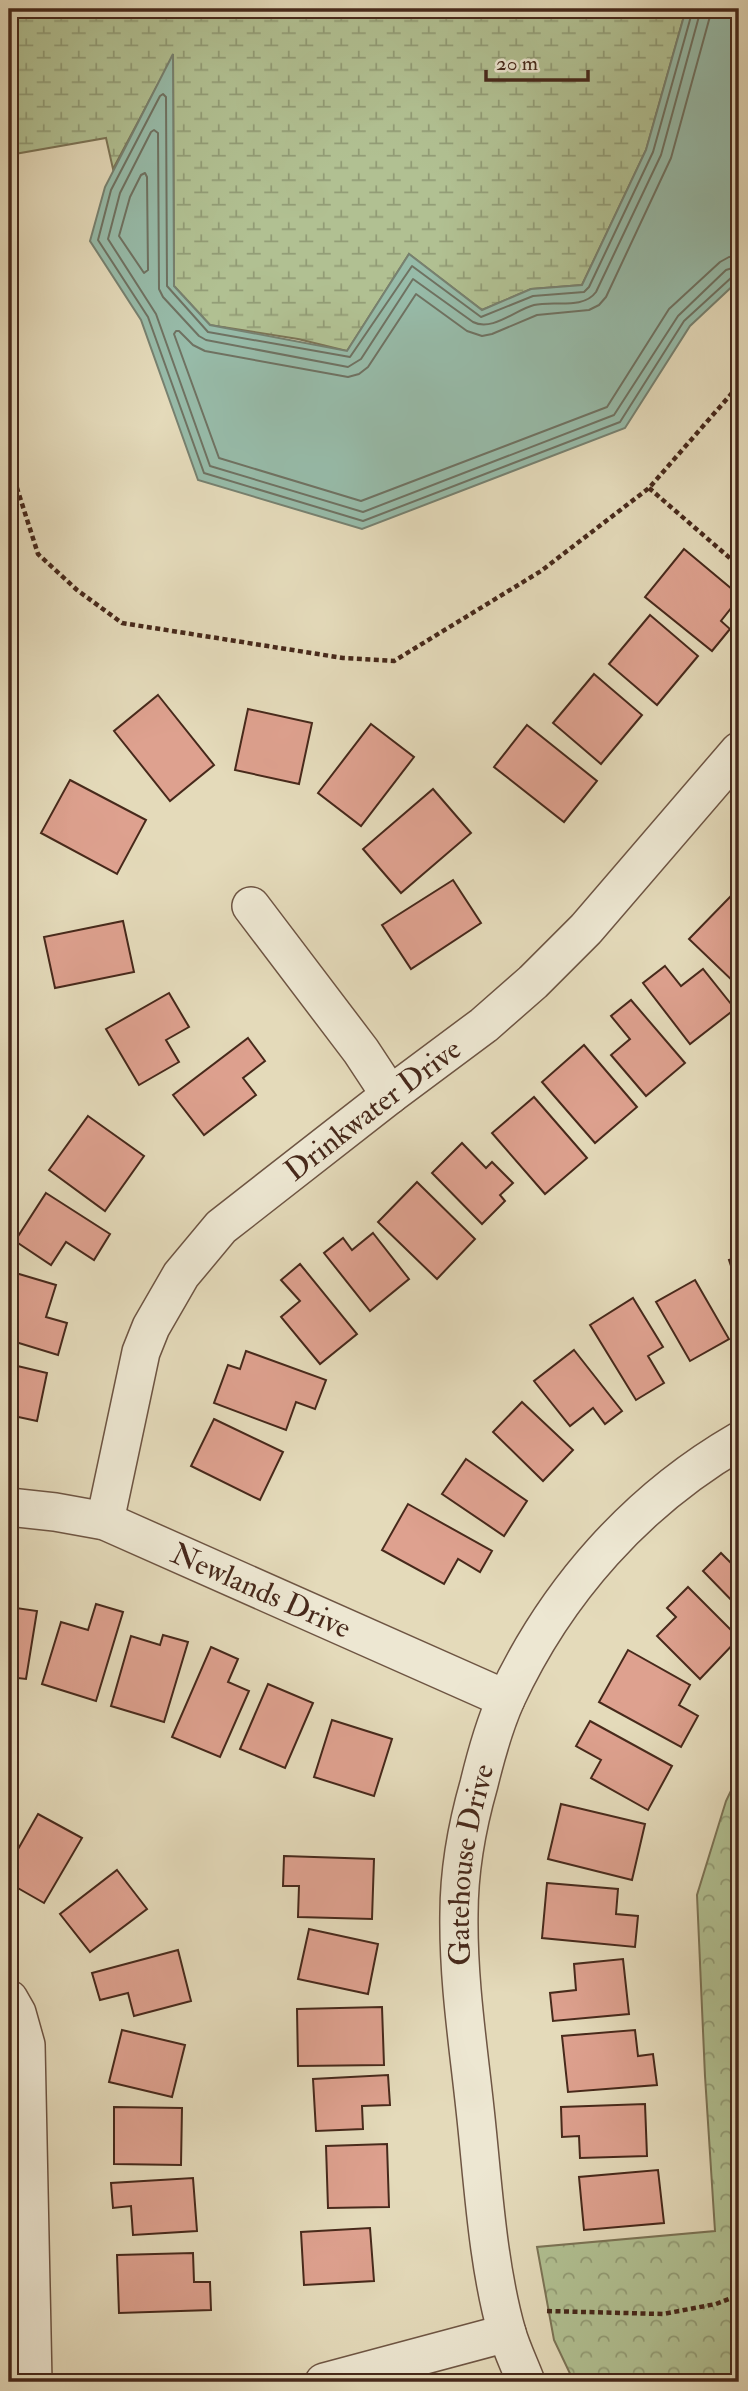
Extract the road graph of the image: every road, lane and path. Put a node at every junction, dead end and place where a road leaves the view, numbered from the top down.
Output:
1 (739, 385) edge
2 (9, 463) edge
3 (649, 488) junction
4 (739, 566) edge
5 (739, 751) edge
6 (251, 906) dead end
7 (390, 1095) junction
8 (739, 1441) edge
9 (9, 1507) edge
10 (105, 1521) junction
11 (506, 1699) junction
12 (9, 1999) edge
13 (739, 2295) edge
14 (547, 2311) dead end
15 (507, 2333) junction
16 (33, 2382) edge
17 (324, 2382) edge
18 (526, 2382) edge

1 - 3 path
2 - 3 path
3 - 4 path
5 - 7 street, Drinkwater Drive
6 - 7 street
7 - 10 street, Drinkwater Drive
8 - 11 street, Gatehouse Drive
9 - 10 street, Newlands Drive
10 - 11 street, Newlands Drive
11 - 15 street, Gatehouse Drive
12 - 16 street
13 - 14 path
15 - 17 street
15 - 18 street, Gatehouse Drive

